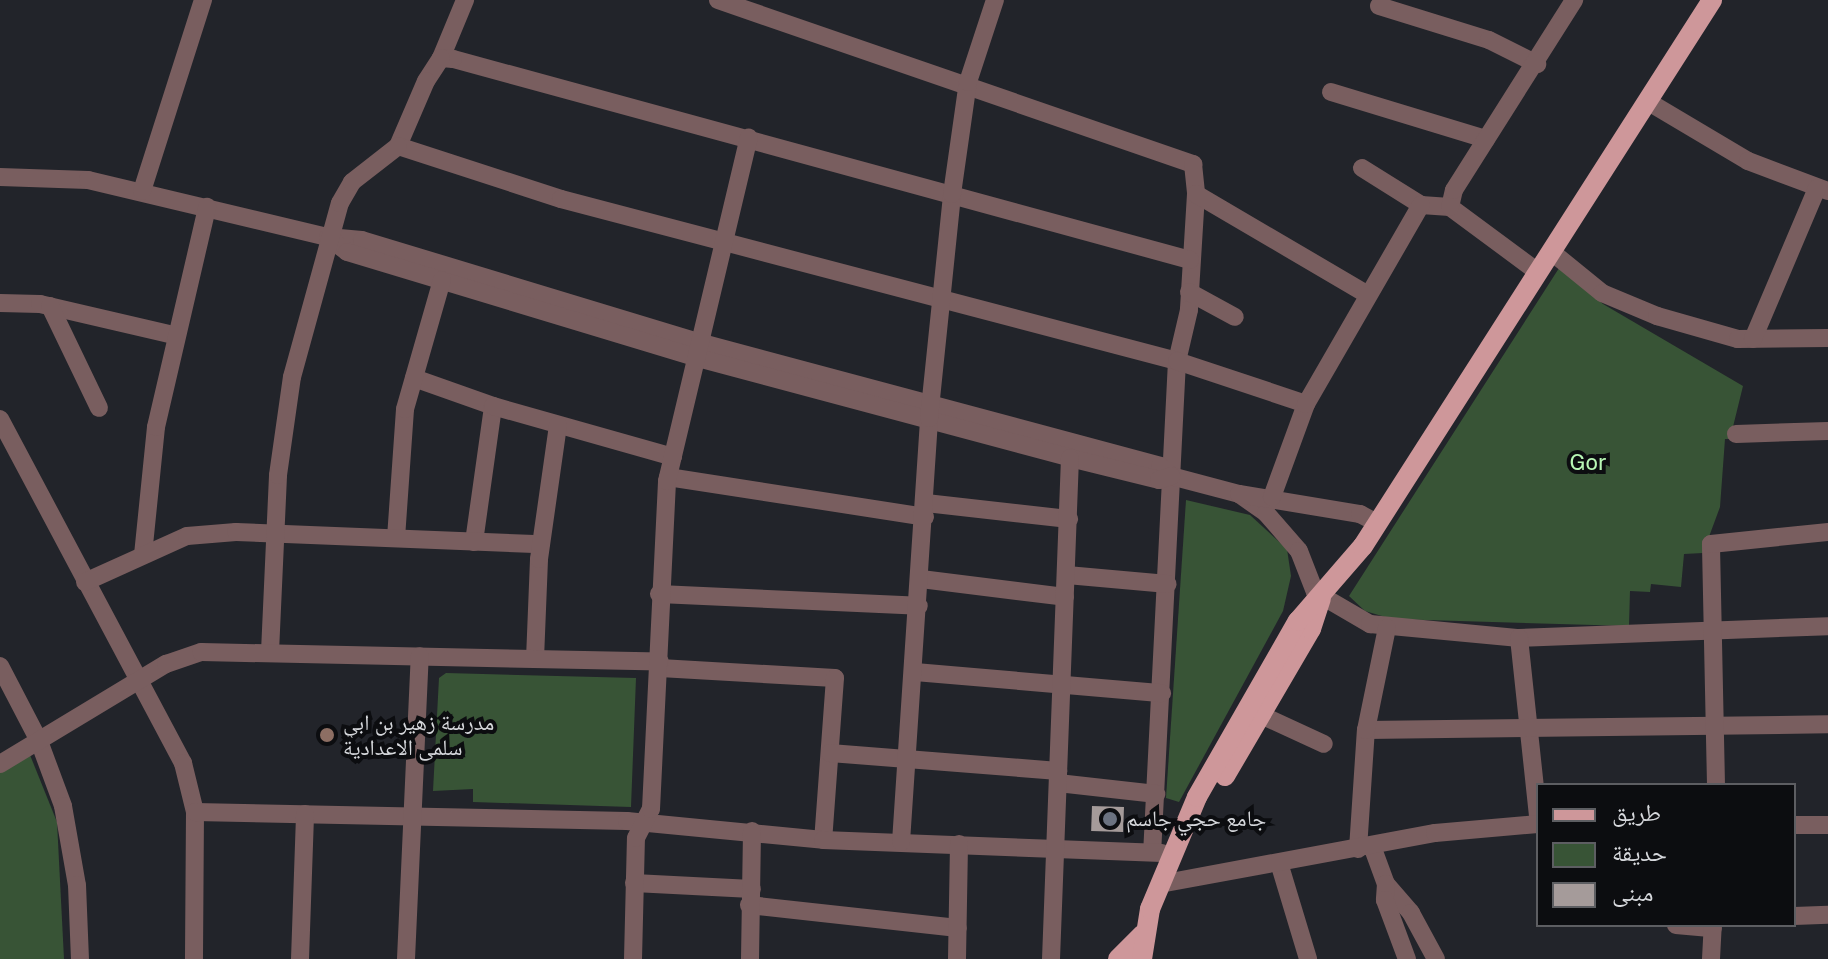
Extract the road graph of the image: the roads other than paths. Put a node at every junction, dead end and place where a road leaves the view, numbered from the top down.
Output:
1 (203, 0) edge
2 (465, 0) edge
3 (718, 0) edge
4 (995, 0) edge
5 (1574, 0) edge
6 (1712, 0) edge
7 (1379, 6) dead end
8 (441, 58) junction
9 (1537, 64) junction
10 (968, 82) junction
11 (1331, 92) dead end
12 (1647, 101) junction
13 (749, 138) junction
14 (1486, 139) junction
15 (398, 146) junction
16 (1362, 168) dead end
17 (0, 177) edge
18 (1822, 190) edge
19 (142, 191) junction
20 (952, 194) junction
21 (1196, 194) junction
22 (1421, 205) junction
23 (207, 207) junction
24 (1450, 207) junction
25 (328, 237) junction
26 (724, 242) junction
27 (1553, 253) junction
28 (1190, 260) junction
29 (1538, 272) junction
30 (442, 280) junction
31 (1189, 292) junction
32 (1368, 295) junction
33 (941, 300) junction
34 (0, 303) edge
35 (50, 306) junction
36 (1235, 317) dead end
37 (173, 335) junction
38 (1828, 338) edge
39 (1753, 339) junction
40 (700, 350) junction
41 (1177, 361) junction
42 (414, 378) junction
43 (1306, 404) junction
44 (493, 406) junction
45 (99, 408) dead end
46 (930, 410) junction
47 (0, 419) edge
48 (558, 425) junction
49 (1828, 431) edge
50 (1736, 434) dead end
51 (673, 457) junction
52 (1070, 458) junction
53 (1171, 476) junction
54 (668, 477) junction
55 (1239, 494) junction
56 (1272, 497) junction
57 (926, 510) junction
58 (1069, 519) junction
59 (1377, 523) junction
60 (1828, 532) edge
61 (275, 533) junction
62 (396, 538) junction
63 (474, 542) junction
64 (541, 544) junction
65 (143, 555) junction
66 (1067, 575) junction
67 (921, 579) junction
68 (85, 582) junction
69 (1168, 584) junction
70 (659, 594) junction
71 (1065, 597) junction
72 (1321, 599) junction
73 (919, 606) junction
74 (1828, 626) edge
75 (1387, 628) junction
76 (1715, 633) junction
77 (1519, 638) junction
78 (270, 652) junction
79 (420, 656) junction
80 (535, 659) junction
81 (660, 665) junction
82 (0, 666) edge
83 (915, 672) junction
84 (142, 681) junction
85 (1062, 681) junction
86 (1162, 693) junction
87 (1261, 715) junction
88 (1828, 724) edge
89 (1525, 727) junction
90 (1715, 727) junction
91 (1366, 730) junction
92 (39, 741) junction
93 (1324, 744) dead end
94 (830, 753) junction
95 (910, 763) junction
96 (0, 764) edge
97 (1058, 777) junction
98 (1716, 783) edge
99 (1156, 794) junction
100 (1536, 802) edge
101 (195, 812) junction
102 (305, 814) junction
103 (414, 816) junction
104 (1194, 817) junction
105 (1536, 824) edge
106 (646, 825) junction
107 (1796, 825) edge
108 (1828, 825) edge
109 (752, 831) junction
110 (823, 840) junction
111 (901, 842) junction
112 (959, 844) junction
113 (1055, 848) junction
114 (1365, 848) junction
115 (1152, 850) junction
116 (1174, 856) junction
117 (1280, 866) junction
118 (634, 883) junction
119 (1160, 884) junction
120 (1386, 884) junction
121 (751, 897) junction
122 (1828, 915) edge
123 (1796, 916) edge
124 (1713, 927) edge
125 (958, 928) junction
126 (1143, 934) junction
127 (80, 959) edge
128 (194, 959) edge
129 (300, 959) edge
130 (406, 959) edge
131 (633, 959) edge
132 (750, 959) edge
133 (957, 959) edge
134 (1051, 959) edge
135 (1118, 959) edge
136 (1142, 959) edge
137 (1308, 959) edge
138 (1407, 959) edge
139 (1436, 959) edge
140 (1711, 959) edge

1 - 19 street
2 - 8 street
3 - 10 street
4 - 10 street
5 - 9 street
6 - 12 main road
7 - 9 street
8 - 13 street
8 - 15 street
9 - 14 street
10 - 20 street
10 - 21 street
11 - 14 street
12 - 18 street
12 - 27 main road
13 - 20 street
13 - 26 street
14 - 24 street
15 - 25 street
15 - 26 street
16 - 22 street
17 - 19 street
18 - 39 street
19 - 23 street
20 - 28 street
20 - 33 street
21 - 28 street
21 - 32 street
22 - 24 street
22 - 32 street
23 - 25 street
23 - 37 street
24 - 29 street
25 - 30 street
25 - 40 street
25 - 61 street
26 - 33 street
26 - 40 street
27 - 29 main road
27 - 39 street
28 - 31 street
29 - 59 main road
30 - 40 street
30 - 42 street
31 - 36 street
31 - 41 street
32 - 43 street
33 - 41 street
33 - 46 street
34 - 35 street
35 - 37 street
35 - 45 street
37 - 65 street
38 - 39 street
40 - 46 street
40 - 51 street
41 - 43 street
41 - 53 street
42 - 44 street
42 - 62 street
43 - 56 street
44 - 48 street
44 - 63 street
46 - 52 street
46 - 53 street
46 - 57 street
47 - 68 street
48 - 51 street
48 - 64 street
49 - 50 street
51 - 54 street
52 - 53 street
52 - 58 street
53 - 55 street
53 - 69 street
54 - 57 street
54 - 70 street
55 - 56 street
55 - 72 street
56 - 59 street
57 - 58 street
57 - 67 street
58 - 66 street
59 - 72 main road
60 - 76 street
61 - 62 street
61 - 65 street
61 - 78 street
62 - 63 street
63 - 64 street
64 - 80 street
65 - 68 street
66 - 69 street
66 - 71 street
67 - 71 street
67 - 73 street
68 - 84 street
69 - 86 street
70 - 73 street
70 - 81 street
71 - 85 street
72 - 75 street
72 - 87 main road
72 - 104 main road
73 - 83 street
74 - 76 street
75 - 77 street
75 - 91 street
76 - 77 street
76 - 90 street
77 - 89 street
78 - 79 street
78 - 84 street
79 - 80 street
79 - 103 street
80 - 81 street
81 - 94 street
81 - 106 street
82 - 92 street
83 - 85 street
83 - 95 street
84 - 92 street
84 - 101 street
85 - 86 street
85 - 97 street
86 - 99 street
87 - 93 street
87 - 104 main road
88 - 90 street
89 - 90 street
89 - 91 street
89 - 100 street
90 - 98 street
91 - 114 street
92 - 96 street
92 - 127 street
94 - 95 street
94 - 110 street
95 - 97 street
95 - 111 street
97 - 99 street
97 - 113 street
99 - 115 street
101 - 102 street
101 - 128 street
102 - 103 street
102 - 129 street
103 - 106 street
103 - 130 street
104 - 116 main road
105 - 114 street
106 - 109 street
106 - 118 street
107 - 108 street
109 - 110 street
109 - 121 street
110 - 111 street
111 - 112 street
112 - 113 street
112 - 125 street
113 - 115 street
113 - 134 street
114 - 117 street
114 - 120 street
115 - 116 street
116 - 119 main road
117 - 119 street
117 - 137 street
118 - 121 street
118 - 131 street
119 - 126 main road
120 - 138 street
120 - 139 street
121 - 125 street
121 - 132 street
122 - 123 street
124 - 140 street
125 - 133 street
126 - 135 main road
126 - 136 main road

